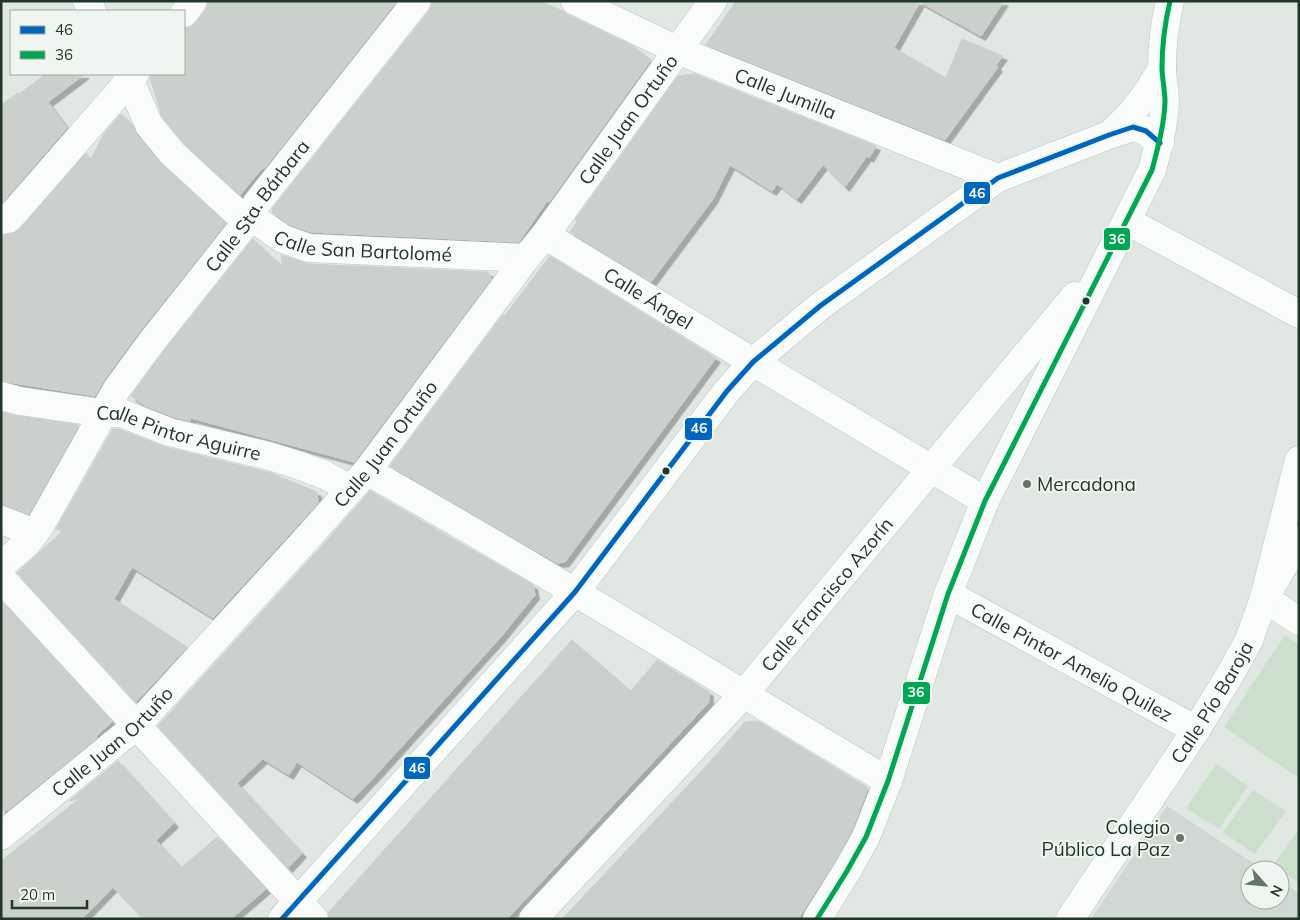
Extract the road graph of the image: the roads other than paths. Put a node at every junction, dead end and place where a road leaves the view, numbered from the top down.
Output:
1 (193, 1) edge
2 (417, 1) edge
3 (575, 1) edge
4 (712, 1) edge
5 (1170, 1) edge
6 (185, 12) edge
7 (677, 50) junction
8 (1162, 68) junction
9 (131, 76) edge
10 (1109, 135) junction
11 (1160, 143) junction
12 (998, 178) junction
13 (249, 218) junction
14 (1, 220) edge
15 (1127, 221) junction
16 (545, 234) junction
17 (526, 258) junction
18 (1106, 258) junction
19 (1299, 314) edge
20 (752, 362) junction
21 (1, 396) edge
22 (102, 413) junction
23 (1299, 460) edge
24 (932, 469) junction
25 (359, 480) junction
26 (985, 501) junction
27 (1, 520) edge
28 (1299, 540) edge
29 (14, 550) edge
30 (1, 578) edge
31 (576, 592) junction
32 (948, 594) junction
33 (1264, 598) junction
34 (1299, 621) edge
35 (744, 695) junction
36 (137, 725) junction
37 (1196, 730) junction
38 (888, 780) junction
39 (1, 836) edge
40 (298, 913) edge
41 (533, 919) edge
42 (817, 919) edge
43 (1070, 919) edge

1 - 6 street
2 - 13 street, Calle Sta. Bárbara
3 - 7 street, Calle Jumilla
4 - 7 street, Calle Juan Ortuño
5 - 8 street
7 - 12 street, Calle Jumilla
7 - 16 street, Calle Juan Ortuño
8 - 10 street
8 - 11 street
9 - 13 street, Calle San Bartolomé
9 - 14 street
10 - 11 street
10 - 12 street
11 - 15 street
12 - 20 street
13 - 17 street, Calle San Bartolomé
13 - 22 street, Calle Sta. Bárbara
15 - 18 street
15 - 19 street
16 - 17 street, Calle Juan Ortuño
16 - 20 street, Calle Ángel
17 - 25 street, Calle Juan Ortuño
18 - 24 street, Calle Francisco Azorín
18 - 26 street
20 - 24 street, Calle Ángel
20 - 31 street
21 - 22 street, Calle Pintor Aguirre
22 - 25 street, Calle Pintor Aguirre
22 - 29 street, Calle Sta. Bárbara
23 - 33 street, Calle Pío Baroja
24 - 26 street, Calle Ángel
24 - 35 street, Calle Francisco Azorín
25 - 31 street, Calle Pintor Aguirre
25 - 36 street, Calle Juan Ortuño
26 - 32 street
27 - 29 street
28 - 33 street
30 - 36 street
31 - 35 street, Calle Pintor Aguirre
31 - 40 street
32 - 37 street, Calle Pintor Amelio Quilez
32 - 38 street
33 - 34 street
33 - 37 street, Calle Pío Baroja
35 - 38 street, Calle Pintor Aguirre
35 - 41 street, Calle Francisco Azorín
36 - 39 street, Calle Juan Ortuño
36 - 40 street
37 - 43 street, Calle Pío Baroja
38 - 42 street

